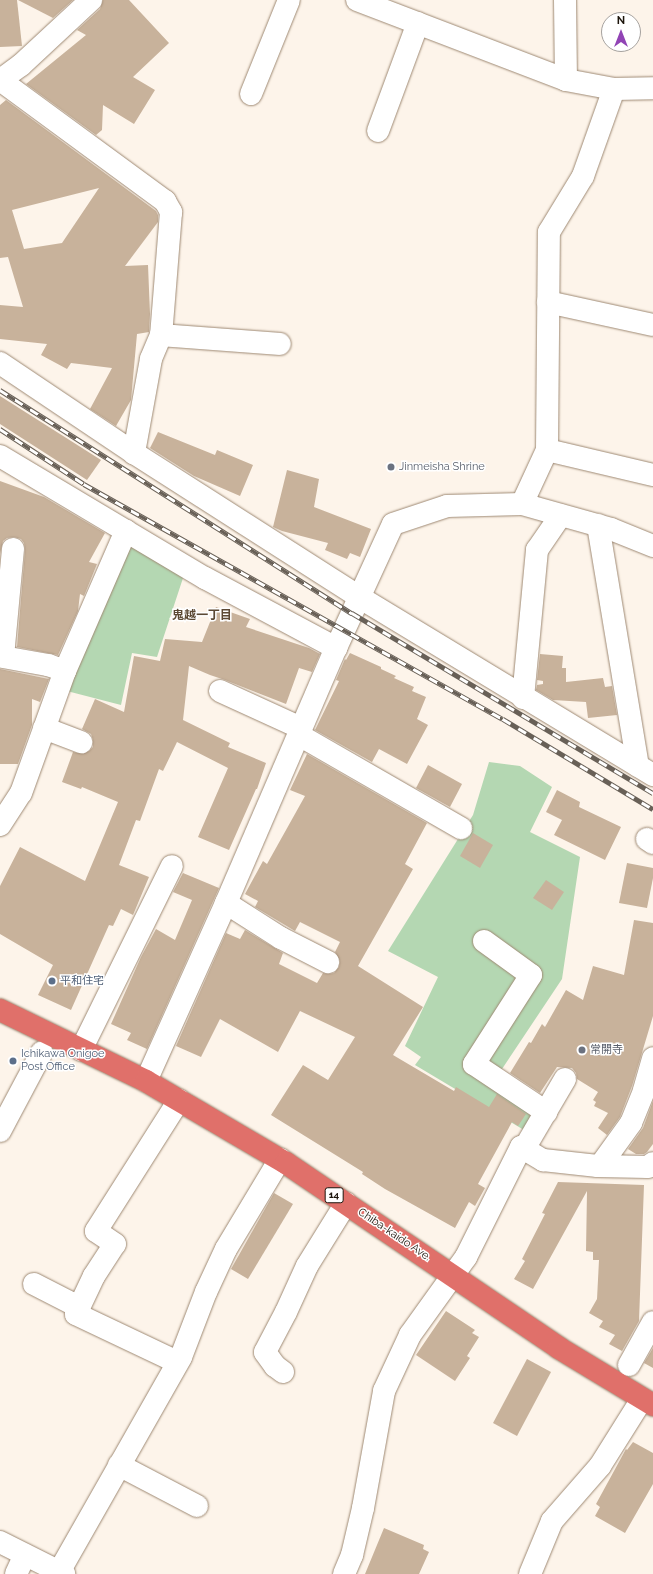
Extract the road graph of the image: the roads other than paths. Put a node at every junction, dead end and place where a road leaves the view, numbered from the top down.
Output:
1 (91, 0) edge
2 (289, 0) edge
3 (357, 0) edge
4 (565, 0) edge
5 (418, 23) junction
6 (0, 80) edge
7 (566, 80) junction
8 (653, 88) edge
9 (614, 89) junction
10 (251, 94) dead end
11 (378, 132) dead end
12 (548, 302) junction
13 (653, 325) edge
14 (161, 334) junction
15 (280, 344) dead end
16 (0, 364) edge
17 (547, 450) junction
18 (134, 454) junction
19 (0, 456) edge
20 (653, 474) edge
21 (522, 504) junction
22 (561, 515) junction
23 (598, 525) junction
24 (126, 531) junction
25 (653, 546) edge
26 (13, 549) dead end
27 (359, 597) junction
28 (336, 648) junction
29 (65, 671) junction
30 (220, 691) dead end
31 (523, 698) junction
32 (44, 728) junction
33 (300, 732) junction
34 (81, 742) dead end
35 (646, 771) edge
36 (0, 825) edge
37 (461, 828) dead end
38 (172, 866) dead end
39 (226, 903) junction
40 (484, 941) dead end
41 (328, 962) dead end
42 (0, 1010) edge
43 (81, 1050) junction
44 (42, 1052) dead end
45 (653, 1058) edge
46 (565, 1079) dead end
47 (146, 1081) junction
48 (179, 1100) junction
49 (546, 1112) junction
50 (0, 1131) edge
51 (524, 1149) junction
52 (280, 1159) junction
53 (653, 1163) edge
54 (600, 1166) junction
55 (346, 1203) junction
56 (453, 1276) junction
57 (34, 1284) dead end
58 (79, 1307) junction
59 (653, 1322) edge
60 (177, 1362) junction
61 (629, 1365) dead end
62 (283, 1372) dead end
63 (648, 1402) edge
64 (119, 1465) junction
65 (197, 1506) dead end
66 (0, 1542) edge
67 (25, 1555) junction
68 (62, 1573) edge
69 (16, 1574) edge
70 (344, 1574) edge
71 (530, 1574) edge

1 - 6 street
2 - 10 street
3 - 5 street
4 - 7 street
5 - 7 street
5 - 11 street
6 - 14 street
7 - 9 street
8 - 9 street
9 - 12 street
12 - 13 street
12 - 17 street
14 - 15 street
14 - 18 street
16 - 18 street
17 - 20 street
17 - 21 street
18 - 27 street
19 - 24 street
21 - 22 street
21 - 27 street
22 - 23 street
22 - 31 street
23 - 25 street
23 - 35 street
24 - 28 street
24 - 29 street
26 - 29 street
27 - 28 street
27 - 31 street
28 - 33 street
29 - 32 street
30 - 33 street
31 - 35 street
32 - 34 street
32 - 36 street
33 - 37 street
33 - 39 street
38 - 43 street
39 - 41 street
39 - 47 street
40 - 49 street
42 - 43 highway, Chiba-kaido Ave. / 14
43 - 47 highway, Chiba-kaido Ave. / 14
44 - 50 street
45 - 54 street
46 - 49 street
47 - 48 highway, Chiba-kaido Ave. / 14
48 - 52 highway, Chiba-kaido Ave. / 14
48 - 58 street
49 - 51 street
51 - 54 street
51 - 56 street
52 - 55 highway, Chiba-kaido Ave. / 14
52 - 60 street
53 - 54 street
55 - 56 highway, Chiba-kaido Ave. / 14
55 - 62 street
56 - 63 highway, Chiba-kaido Ave. / 14
56 - 70 street
57 - 58 street
58 - 60 street
59 - 61 street
60 - 64 street
63 - 71 street
64 - 65 street
64 - 68 street
66 - 67 street
67 - 68 street
67 - 69 street

